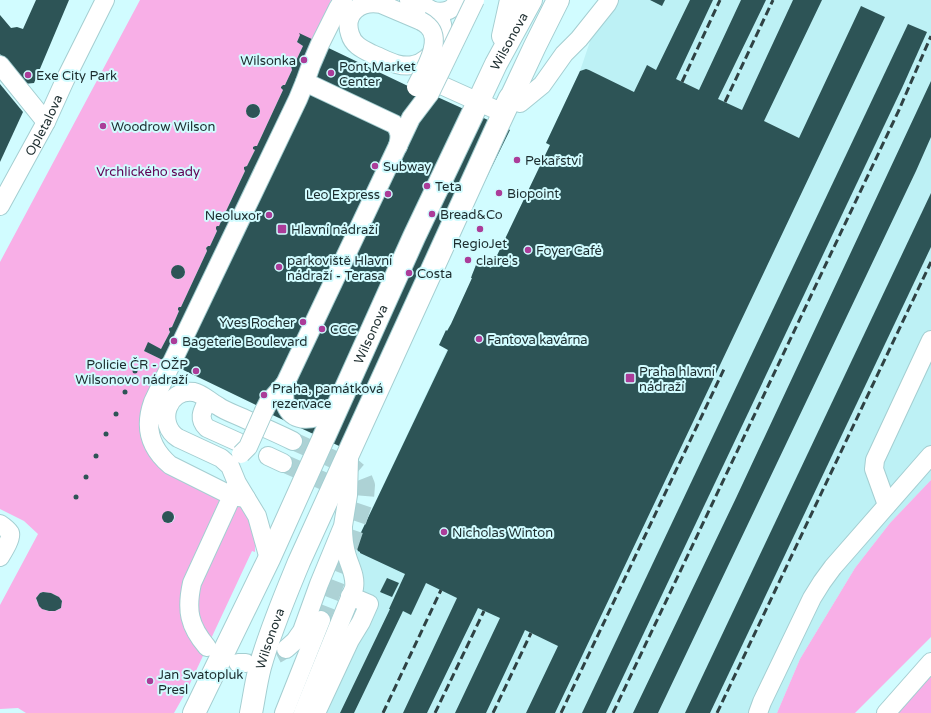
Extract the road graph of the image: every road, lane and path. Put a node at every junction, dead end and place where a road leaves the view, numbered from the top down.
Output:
1 (106, 0) edge
2 (343, 0) edge
3 (409, 0) edge
4 (458, 0) edge
5 (475, 0) edge
6 (512, 0) edge
7 (531, 0) edge
8 (558, 0) edge
9 (574, 0) edge
10 (609, 0) edge
11 (427, 16) junction
12 (496, 64) junction
13 (0, 65) edge
14 (396, 65) junction
15 (516, 78) dead end
16 (305, 82) junction
17 (423, 90) junction
18 (520, 103) junction
19 (46, 122) junction
20 (490, 142) junction
21 (397, 147) junction
22 (0, 206) edge
23 (929, 346) edge
24 (285, 384) junction
25 (208, 400) junction
26 (339, 404) junction
27 (293, 441) tunnel mouth
28 (238, 442) dead end
29 (349, 451) junction
30 (931, 455) edge
31 (221, 458) junction
32 (238, 492) junction
33 (887, 505) junction
34 (0, 524) edge
35 (343, 526) junction
36 (0, 557) edge
37 (268, 559) junction
38 (350, 596) junction
39 (321, 620) tunnel mouth
40 (207, 647) dead end
41 (286, 649) tunnel mouth
42 (931, 662) edge
43 (194, 713) edge
44 (251, 713) edge
45 (284, 713) edge
46 (303, 713) edge
47 (316, 713) edge
48 (758, 713) edge
49 (886, 713) edge

1 - 19 street, Opletalova
2 - 16 street
3 - 11 street
4 - 11 street
5 - 17 street, bridge
6 - 12 main road
7 - 12 main road, Wilsonova
8 - 20 main road, Wilsonova
9 - 18 main road
10 - 18 street
11 - 14 street
11 - 14 street
11 - 17 street, bridge
12 - 26 main road, Wilsonova
13 - 19 street
14 - 15 street
16 - 21 street
16 - 32 street
17 - 21 street
18 - 20 main road
19 - 22 street, Opletalova
20 - 29 main road, Wilsonova
21 - 24 street
23 - 33 street
24 - 26 street
24 - 31 street, bridge
25 - 27 street
25 - 28 street
25 - 31 street
26 - 37 main road, Wilsonova
29 - 35 street
29 - 44 main road, Wilsonova
30 - 33 street
31 - 32 street
32 - 37 street
32 - 40 street
33 - 48 street
34 - 36 street
35 - 38 street
35 - 41 street
37 - 43 main road, Wilsonova
38 - 46 street
38 - 47 street
39 - 45 street
42 - 49 street

